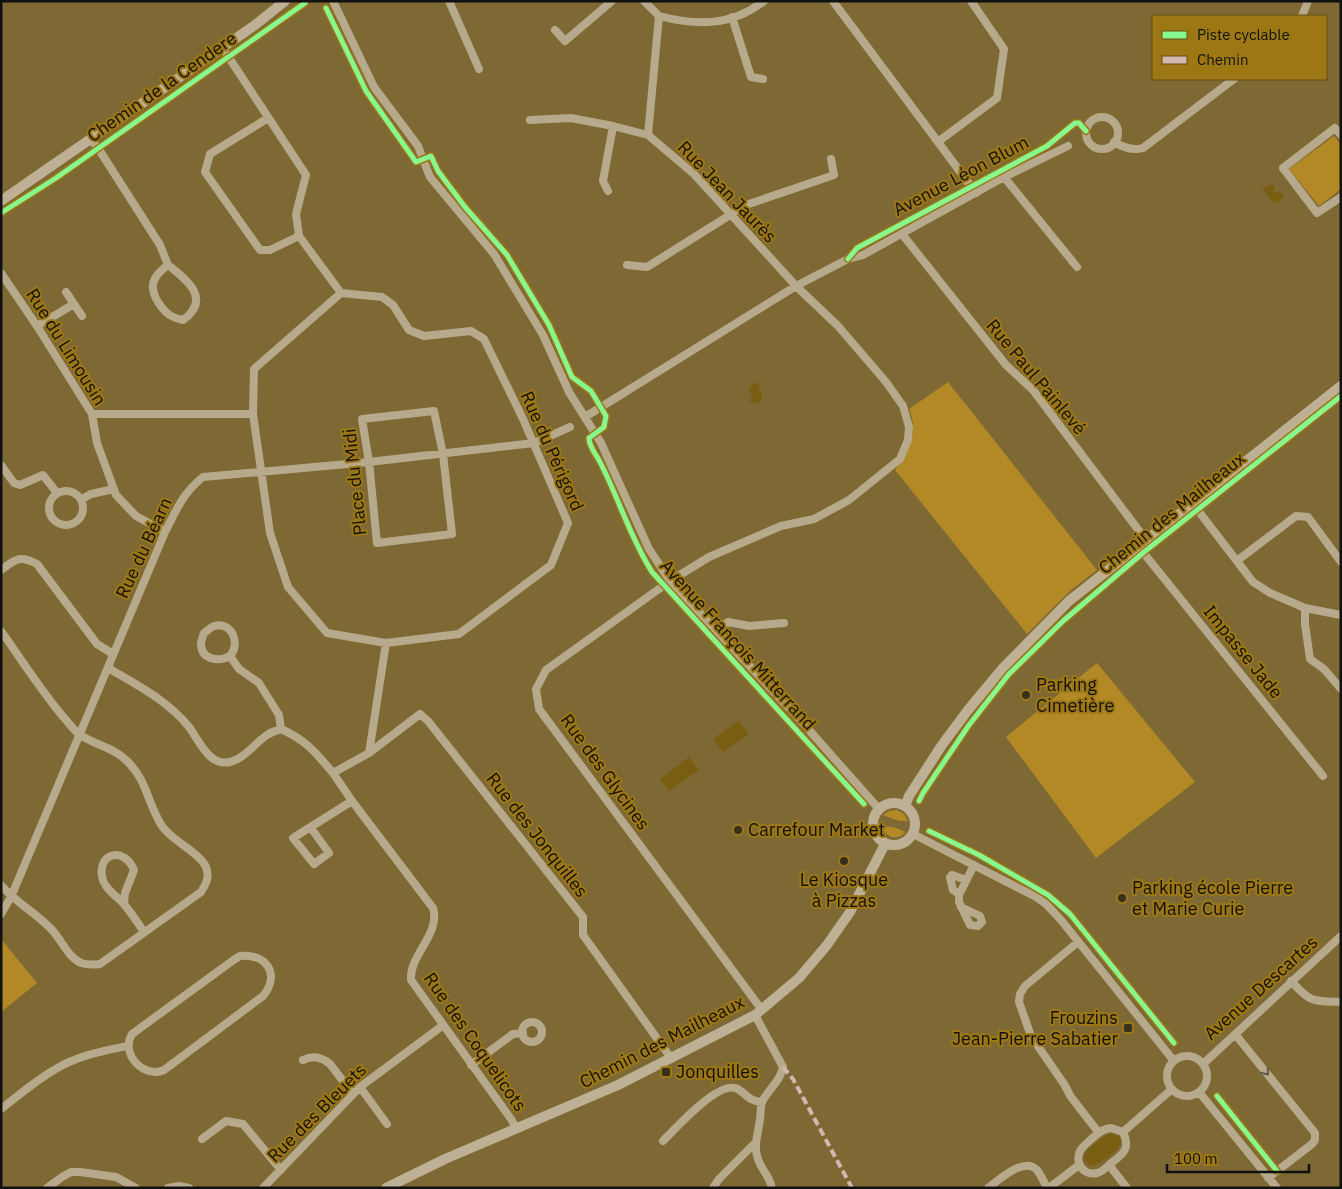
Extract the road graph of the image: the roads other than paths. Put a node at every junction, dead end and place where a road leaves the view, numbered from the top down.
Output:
1 (285, 1) edge
2 (334, 1) edge
3 (449, 1) edge
4 (612, 1) edge
5 (644, 1) edge
6 (764, 1) edge
7 (833, 1) edge
8 (971, 1) edge
9 (1308, 1) edge
10 (1302, 15) edge
11 (659, 16) junction
12 (732, 17) junction
13 (555, 30) dead end
14 (222, 47) junction
15 (479, 69) dead end
16 (763, 79) dead end
17 (1233, 80) edge
18 (268, 118) junction
19 (530, 120) dead end
20 (613, 126) junction
21 (648, 135) junction
22 (1341, 135) edge
23 (90, 139) junction
24 (939, 141) junction
25 (1114, 142) junction
26 (1068, 146) dead end
27 (831, 159) dead end
28 (1004, 177) junction
29 (608, 191) dead end
30 (976, 193) junction
31 (1340, 198) edge
32 (1, 201) edge
33 (731, 216) junction
34 (902, 234) junction
35 (299, 236) junction
36 (168, 265) junction
37 (627, 265) dead end
38 (1077, 267) dead end
39 (1, 273) edge
40 (796, 286) junction
41 (66, 292) dead end
42 (341, 293) junction
43 (74, 304) junction
44 (82, 316) dead end
45 (37, 326) junction
46 (1341, 386) edge
47 (92, 414) junction
48 (254, 414) junction
49 (585, 417) junction
50 (570, 427) dead end
51 (534, 443) junction
52 (444, 454) junction
53 (369, 462) junction
54 (1, 465) edge
55 (262, 471) junction
56 (114, 489) junction
57 (57, 493) junction
58 (82, 500) junction
59 (1193, 504) junction
60 (165, 532) junction
61 (1142, 543) junction
62 (1238, 560) junction
63 (1341, 562) edge
64 (1, 570) edge
65 (670, 581) junction
66 (1305, 608) junction
67 (1341, 615) edge
68 (784, 623) dead end
69 (716, 630) junction
70 (1, 631) edge
71 (386, 643) junction
72 (113, 654) junction
73 (230, 656) junction
74 (108, 668) junction
75 (1341, 689) edge
76 (281, 729) junction
77 (79, 734) junction
78 (369, 753) junction
79 (333, 773) junction
80 (1323, 776) dead end
81 (352, 801) junction
82 (905, 806) junction
83 (879, 809) junction
84 (310, 828) junction
85 (913, 834) junction
86 (884, 844) junction
87 (974, 865) junction
88 (966, 880) junction
89 (1, 885) edge
90 (959, 894) junction
91 (11, 897) junction
92 (124, 904) junction
93 (961, 907) dead end
94 (1, 914) edge
95 (144, 932) junction
96 (1341, 936) edge
97 (1078, 942) junction
98 (1291, 981) junction
99 (1341, 1002) edge
100 (758, 1012) junction
101 (442, 1026) junction
102 (522, 1033) dead end
103 (1235, 1034) junction
104 (127, 1046) junction
105 (671, 1058) junction
106 (303, 1060) dead end
107 (1174, 1061) junction
108 (1202, 1064) junction
109 (471, 1065) junction
110 (360, 1087) junction
111 (1172, 1090) junction
112 (1199, 1092) junction
113 (353, 1094) junction
114 (762, 1102) junction
115 (1, 1110) edge
116 (387, 1124) dead end
117 (517, 1129) junction
118 (1123, 1132) junction
119 (1098, 1133) junction
120 (202, 1139) dead end
121 (663, 1141) dead end
122 (755, 1143) junction
123 (1080, 1165) junction
124 (1109, 1165) junction
125 (281, 1170) junction
126 (1268, 1178) junction
127 (47, 1188) edge
128 (136, 1188) edge
129 (168, 1188) edge
130 (189, 1188) edge
131 (263, 1188) edge
132 (386, 1188) edge
133 (713, 1188) edge
134 (772, 1188) edge
135 (988, 1188) edge
136 (1048, 1188) edge
137 (1127, 1188) edge
138 (1277, 1188) edge

1 - 14 street, Chemin de la Cendere
2 - 49 street, Avenue François Mitterrand
3 - 15 street
4 - 13 street
5 - 11 street
6 - 12 street
7 - 24 street
8 - 24 street
9 - 10 street
11 - 12 street
11 - 21 street
12 - 16 street
14 - 18 street
14 - 23 street, Chemin de la Cendere
17 - 25 street
18 - 35 street
18 - 35 street
19 - 20 street
20 - 21 street
20 - 29 street
21 - 33 street, Rue Jean Jaurès
22 - 31 street
23 - 32 street, Chemin de la Cendere
23 - 36 street
24 - 30 street
25 - 25 street
26 - 28 street, Avenue Léon Blum
27 - 33 street
28 - 30 street, Avenue Léon Blum
28 - 38 street
30 - 34 street, Avenue Léon Blum
33 - 37 street
33 - 40 street, Rue Jean Jaurès
34 - 40 street, Avenue Léon Blum
34 - 61 street, Rue Paul Painlevé
35 - 42 street
36 - 36 street
39 - 45 street, Rue du Limousin
40 - 49 street, Avenue Léon Blum
40 - 65 street, Rue Jean Jaurès
41 - 43 street
42 - 48 street, Rue du Périgord
42 - 51 street, Rue du Périgord
43 - 44 street
43 - 45 street
45 - 47 street, Rue du Limousin
46 - 59 street, Chemin des Mailheaux
47 - 48 street
47 - 56 street, Rue du Limousin
48 - 55 street, Rue du Périgord
49 - 65 street, Avenue François Mitterrand
50 - 51 street, Rue du Béarn
51 - 52 street, Rue du Béarn
51 - 71 street, Rue du Périgord
52 - 53 street, Rue du Béarn
52 - 53 street, Place du Midi
52 - 53 street, Place du Midi
53 - 55 street, Rue du Béarn
54 - 57 street
55 - 60 street, Rue du Béarn
55 - 71 street, Rue du Périgord
56 - 58 street
56 - 60 street, Rue du Limousin
57 - 58 street
57 - 58 street
59 - 61 street, Chemin des Mailheaux
59 - 62 street
60 - 72 street, Rue du Béarn
61 - 80 street, Impasse Jade
61 - 82 street, Chemin des Mailheaux
62 - 63 street
62 - 66 street
64 - 72 street
65 - 69 street, Avenue François Mitterrand
65 - 100 street, Rue des Glycines
66 - 67 street
66 - 75 street
68 - 69 street
69 - 83 street, Avenue François Mitterrand
70 - 77 street
71 - 78 street
72 - 74 street, Rue du Béarn
73 - 73 street
73 - 76 street
74 - 76 street
74 - 77 street, Rue du Béarn
76 - 79 street, Rue des Coquelicots
77 - 91 street, Rue du Béarn
77 - 95 street
78 - 79 street
78 - 105 street, Rue des Jonquilles
79 - 81 street, Rue des Coquelicots
81 - 84 street
81 - 101 street, Rue des Coquelicots
82 - 83 street
82 - 85 street
83 - 86 street
84 - 84 street
85 - 86 street
85 - 87 street
86 - 100 street, Chemin des Mailheaux
87 - 88 street
87 - 97 street
88 - 90 street
88 - 90 street
89 - 91 street
90 - 93 street
91 - 94 street, Rue du Béarn
91 - 95 street
92 - 92 street
92 - 95 street
96 - 98 street, Avenue Descartes
97 - 107 street
97 - 119 street
98 - 99 street
98 - 103 street, Avenue Descartes
100 - 105 street, Chemin des Mailheaux
100 - 114 street, Rue des Glycines
101 - 109 street, Rue des Coquelicots
101 - 110 street, Rue des Bleuets
102 - 109 street
103 - 108 street, Avenue Descartes
103 -> 126 street
104 - 104 street
104 - 115 street
105 - 117 street, Chemin des Mailheaux
106 - 113 street
107 - 108 street
107 - 111 street
108 - 112 street
109 - 117 street, Rue des Coquelicots
110 - 113 street, Rue des Bleuets
110 - 116 street
111 - 112 street
111 - 118 street
112 - 126 street
113 - 125 street, Rue des Bleuets
114 - 121 street
114 - 122 street
117 - 132 street, Chemin des Mailheaux
118 - 119 street
118 - 124 street
119 - 123 street
120 - 125 street
122 - 133 street
122 - 134 street
123 - 124 street
123 - 136 street
124 - 137 street
125 - 131 street, Rue des Bleuets
126 - 138 street
127 - 128 street
129 - 130 street
135 - 136 street

